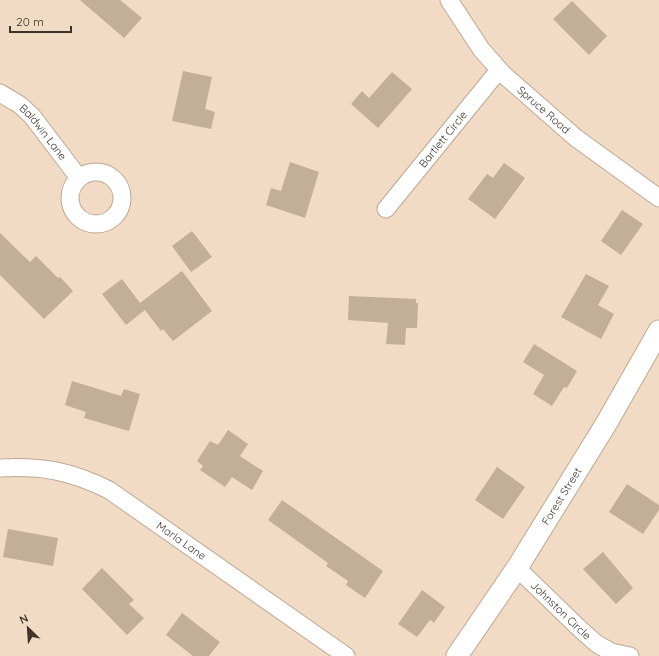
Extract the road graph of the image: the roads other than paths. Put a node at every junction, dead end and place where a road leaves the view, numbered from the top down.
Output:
1 (450, 0) edge
2 (499, 70) junction
3 (0, 93) edge
4 (79, 178) dead end
5 (659, 198) edge
6 (386, 209) dead end
7 (659, 331) edge
8 (0, 468) edge
9 (517, 568) junction
10 (346, 656) edge
11 (457, 656) edge
12 (630, 656) edge

1 - 2 street, Spruce Road
2 - 5 street, Spruce Road
2 - 6 street, Bartlett Circle
3 - 4 street, Baldwin Lane
7 - 9 street, Forest Street
8 - 10 street, Marla Lane
9 - 11 street, Forest Street
9 - 12 street, Johnston Circle

